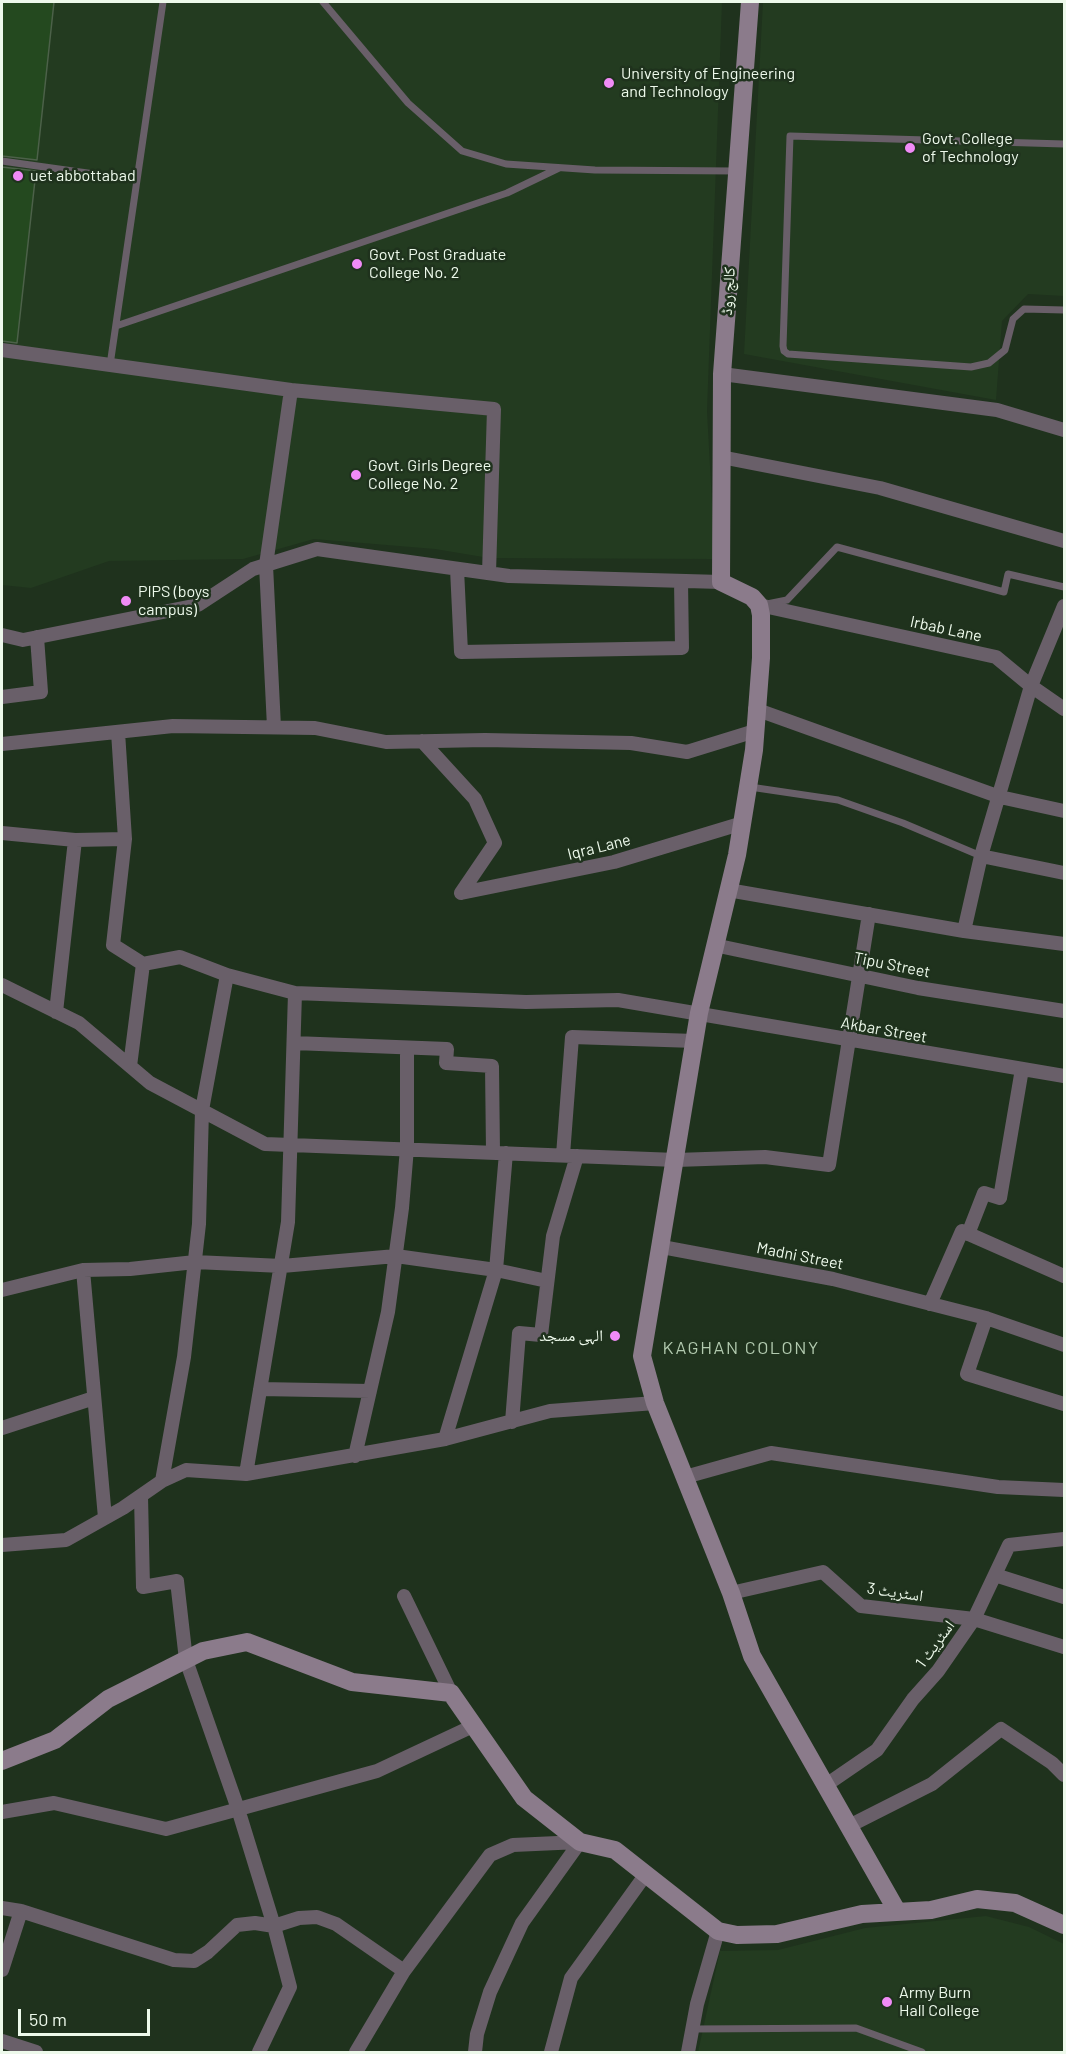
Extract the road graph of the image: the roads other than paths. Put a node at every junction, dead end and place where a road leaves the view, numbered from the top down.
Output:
1 (164, 2) edge
2 (323, 2) edge
3 (750, 2) edge
4 (1065, 144) edge
5 (2, 161) edge
6 (560, 167) junction
7 (737, 171) junction
8 (137, 180) junction
9 (1065, 310) edge
10 (116, 326) junction
11 (2, 350) edge
12 (110, 365) junction
13 (722, 374) junction
14 (291, 390) junction
15 (1065, 430) edge
16 (721, 457) junction
17 (1065, 541) edge
18 (266, 565) junction
19 (457, 569) junction
20 (489, 573) junction
21 (681, 581) junction
22 (721, 582) junction
23 (1065, 587) edge
24 (759, 605) junction
25 (1065, 606) edge
26 (2, 635) edge
27 (30, 639) junction
28 (2, 641) edge
29 (1031, 686) junction
30 (2, 697) edge
31 (755, 709) junction
32 (1065, 709) edge
33 (274, 727) junction
34 (755, 731) junction
35 (118, 732) junction
36 (422, 741) junction
37 (2, 744) edge
38 (750, 787) junction
39 (1000, 798) junction
40 (1065, 811) edge
41 (743, 823) junction
42 (2, 833) edge
43 (125, 839) junction
44 (75, 840) junction
45 (981, 856) junction
46 (1065, 873) edge
47 (728, 890) junction
48 (869, 914) junction
49 (964, 931) junction
50 (1065, 944) edge
51 (714, 945) junction
52 (143, 964) junction
53 (227, 975) junction
54 (859, 976) junction
55 (2, 985) edge
56 (295, 993) junction
57 (1065, 1011) edge
58 (56, 1012) junction
59 (699, 1013) junction
60 (848, 1040) junction
61 (695, 1041) junction
62 (294, 1043) junction
63 (407, 1048) junction
64 (130, 1066) junction
65 (1022, 1069) junction
66 (1065, 1076) edge
67 (202, 1110) junction
68 (292, 1143) junction
69 (407, 1148) junction
70 (499, 1152) junction
71 (570, 1155) junction
72 (676, 1160) junction
73 (968, 1234) junction
74 (662, 1247) junction
75 (396, 1256) junction
76 (195, 1262) junction
77 (282, 1266) junction
78 (496, 1269) junction
79 (83, 1270) junction
80 (1065, 1276) edge
81 (547, 1281) junction
82 (2, 1290) edge
83 (930, 1304) junction
84 (986, 1318) junction
85 (1065, 1345) edge
86 (260, 1389) junction
87 (370, 1391) junction
88 (94, 1398) junction
89 (655, 1402) junction
90 (1065, 1404) edge
91 (512, 1422) junction
92 (2, 1428) edge
93 (445, 1439) junction
94 (355, 1456) junction
95 (246, 1474) junction
96 (685, 1477) junction
97 (162, 1481) junction
98 (1065, 1490) edge
99 (141, 1496) junction
100 (105, 1518) junction
101 (1065, 1539) edge
102 (2, 1545) edge
103 (995, 1575) junction
104 (731, 1593) junction
105 (404, 1596) dead end
106 (1065, 1597) edge
107 (974, 1619) junction
108 (1065, 1647) edge
109 (186, 1660) junction
110 (451, 1693) junction
111 (473, 1726) junction
112 (2, 1761) edge
113 (1065, 1775) edge
114 (826, 1785) junction
115 (238, 1809) junction
116 (2, 1812) edge
117 (849, 1826) junction
118 (580, 1842) junction
119 (646, 1874) junction
120 (2, 1908) edge
121 (21, 1911) junction
122 (897, 1911) junction
123 (1065, 1925) edge
124 (274, 1926) junction
125 (718, 1931) junction
126 (2, 1970) edge
127 (404, 1971) junction
128 (693, 2029) junction
129 (2, 2041) edge
130 (36, 2052) edge
131 (259, 2052) edge
132 (356, 2052) edge
133 (475, 2052) edge
134 (551, 2052) edge
135 (688, 2052) edge
136 (922, 2052) edge

1 - 8 lane
2 - 6 lane
3 - 7 street, کالج روڈ
4 - 9 lane
5 - 8 lane
6 - 7 lane
6 - 10 lane
7 - 13 street, کالج روڈ
8 - 10 lane
10 - 12 lane
11 - 12 street
12 - 14 street
13 - 15 street
13 - 16 street, کالج روڈ
14 - 18 street
14 - 20 street
16 - 17 street
16 - 22 street, کالج روڈ
18 - 19 street
18 - 27 street
18 - 33 street
19 - 20 street
19 - 21 street
20 - 21 street
21 - 22 street
22 - 24 street
23 - 24 lane
24 - 29 street, Irbab Lane
24 - 31 street
25 - 29 street
26 - 27 street
27 - 28 street
27 - 30 street
29 - 32 street, Irbab Lane
29 - 39 street
31 - 34 street
31 - 39 street
33 - 35 street
33 - 36 street
34 - 36 street
34 - 38 street
35 - 37 street
35 - 43 street
36 - 41 street, Iqra Lane
38 - 41 street
38 - 45 lane
39 - 40 street
39 - 45 street
41 - 47 street
42 - 44 street
43 - 44 street
43 - 52 street
44 - 58 street
45 - 46 street
45 - 49 street
47 - 48 street
47 - 51 street
48 - 49 street
48 - 54 street
49 - 50 street
51 - 54 street, Tipu Street
51 - 59 street
52 - 53 street, Akbar Street
52 - 64 street
53 - 56 street, Akbar Street
53 - 67 street
54 - 57 street, Tipu Street
54 - 60 street
55 - 58 street
56 - 59 street, Akbar Street
56 - 62 street
58 - 64 street
59 - 60 street, Akbar Street
59 - 61 street
60 - 65 street, Akbar Street
60 - 72 street
61 - 71 street
61 - 72 street
62 - 63 street
62 - 68 street
63 - 69 street
63 - 70 street
64 - 67 street
65 - 66 street, Akbar Street
65 - 73 street
67 - 68 street
67 - 76 street
68 - 69 street
68 - 77 street
69 - 70 street
69 - 75 street
70 - 71 street
70 - 78 street
71 - 72 street
71 - 81 street
72 - 74 street
73 - 80 street
73 - 83 street
74 - 83 street, Madni Street
74 - 89 street
75 - 77 street
75 - 78 street
75 - 87 street
76 - 77 street
76 - 79 street
76 - 97 street
77 - 86 street
78 - 81 street
78 - 93 street
79 - 82 street
79 - 88 street
81 - 91 street
83 - 84 street, Madni Street
84 - 85 street, Madni Street
84 - 90 street
86 - 87 street
86 - 95 street
87 - 94 street
88 - 92 street
88 - 100 street
89 - 91 street
89 - 96 street
91 - 93 street
93 - 94 street
94 - 95 street
95 - 97 street
96 - 98 street
96 - 104 street
97 - 99 street
99 - 100 street
99 - 109 street
100 - 102 street
101 - 103 street, اسٹریٹ 1
103 - 106 street
103 - 107 street, اسٹریٹ 1
104 - 107 street, اسٹریٹ 3
104 - 114 street
105 - 110 street
107 - 108 street, اسٹریٹ 3
107 - 114 street, اسٹریٹ 1
109 - 110 street
109 - 112 street
109 - 115 street
110 - 111 street
111 - 115 street
111 - 118 street
113 - 117 street
114 - 117 street
115 - 116 street
115 - 124 street
117 - 122 street
118 - 119 street
118 - 127 street
118 - 133 street
119 - 125 street
119 - 134 street
120 - 121 street
121 - 124 street
121 - 126 street
122 - 123 street
122 - 125 street
124 - 127 street
124 - 131 street
125 - 128 street
127 - 132 street
128 - 135 street
128 - 136 lane
129 - 130 street

